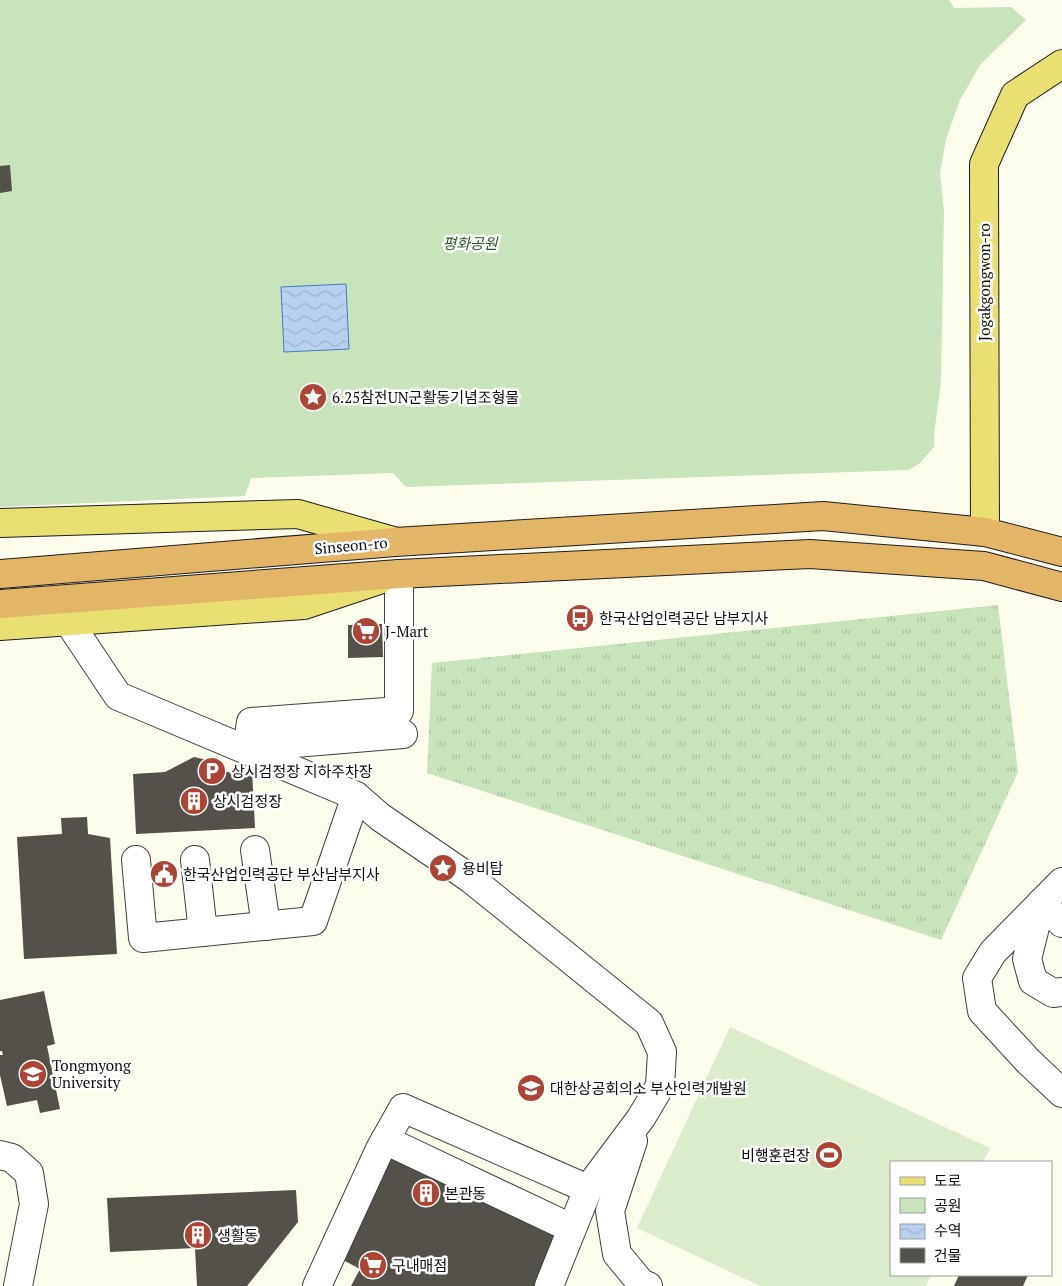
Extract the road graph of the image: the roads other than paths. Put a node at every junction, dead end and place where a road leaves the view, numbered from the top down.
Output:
1 (1062, 64) edge
2 (0, 523) edge
3 (985, 532) junction
4 (395, 542) junction
5 (1062, 552) edge
6 (0, 574) edge
7 (400, 574) junction
8 (1062, 587) edge
9 (0, 604) edge
10 (68, 620) junction
11 (0, 626) edge
12 (403, 734) dead end
13 (256, 754) junction
14 (356, 796) junction
15 (255, 850) dead end
16 (136, 860) dead end
17 (195, 860) dead end
18 (1062, 882) edge
19 (1041, 903) junction
20 (1062, 923) edge
21 (266, 926) junction
22 (203, 932) junction
23 (1062, 992) edge
24 (1060, 1087) edge
25 (641, 1118) junction
26 (384, 1140) junction
27 (0, 1156) edge
28 (588, 1189) junction
29 (571, 1228) junction
30 (18, 1286) edge
31 (317, 1286) edge
32 (548, 1286) edge
33 (648, 1286) edge

1 - 3 main road, Jogakgongwon-ro
2 - 4 main road, Sinseon-ro
3 - 4 highway
3 - 5 highway
4 - 6 highway, Sinseon-ro
7 - 8 highway
7 - 9 highway
7 - 10 main road
7 - 13 street
10 - 11 main road
10 - 13 street
12 - 13 street
13 - 14 street
14 - 21 street
14 - 25 street
15 - 21 street
16 - 22 street
17 - 22 street
18 - 19 street
19 - 20 street
19 - 23 street
19 - 24 street
21 - 22 street
25 - 28 street
25 - 33 street
26 - 28 street
26 - 29 street
26 - 31 street
27 - 30 street
28 - 29 street
29 - 32 street

